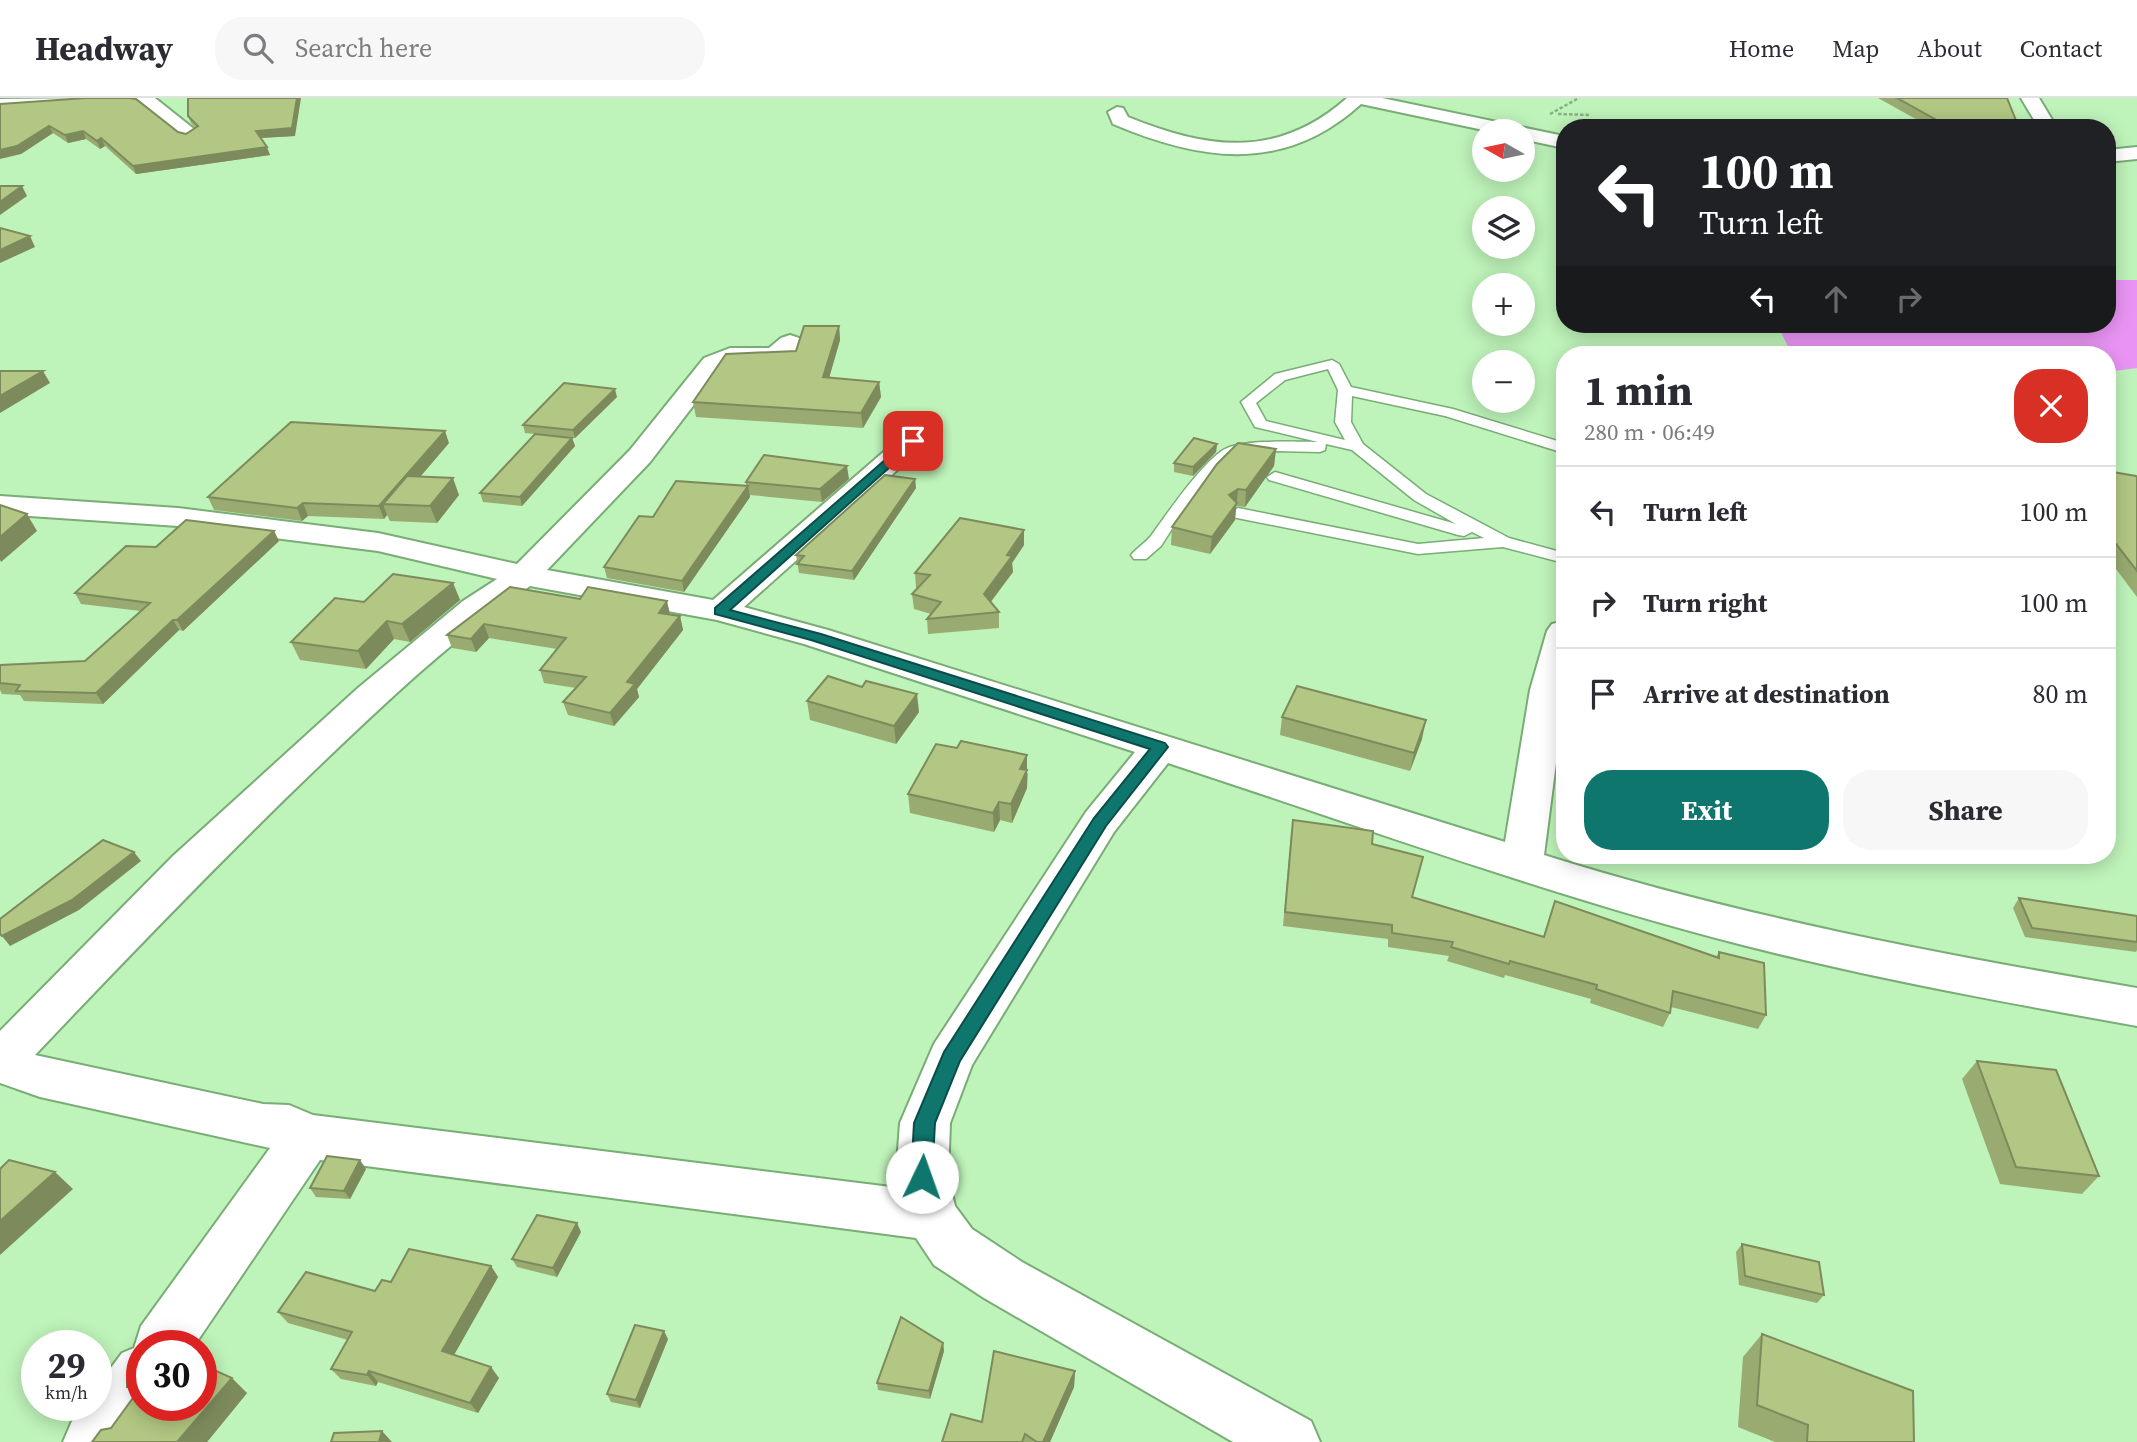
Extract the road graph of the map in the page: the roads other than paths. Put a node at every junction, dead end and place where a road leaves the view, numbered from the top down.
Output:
1 (89, 98) edge
2 (132, 98) edge
3 (1357, 98) edge
4 (2030, 98) edge
5 (0, 104) edge
6 (1471, 105) dead end
7 (1117, 112) dead end
8 (1453, 118) junction
9 (2043, 119) edge
10 (1472, 122) edge
11 (190, 133) edge
12 (1535, 136) edge
13 (1556, 140) edge
14 (2137, 153) edge
15 (2116, 155) edge
16 (790, 343) dead end
17 (1345, 390) junction
18 (913, 441) dead end
19 (1556, 446) edge
20 (1357, 447) junction
21 (1276, 478) dead end
22 (0, 505) edge
23 (1238, 513) edge
24 (1503, 542) junction
25 (1140, 555) dead end
26 (1556, 556) edge
27 (524, 575) junction
28 (720, 611) junction
29 (1556, 660) edge
30 (1160, 747) junction
31 (1522, 864) junction
32 (2137, 1007) edge
33 (308, 1136) junction
34 (931, 1216) junction
35 (172, 1330) edge
36 (126, 1396) edge
37 (93, 1442) edge
38 (1290, 1442) edge

1 - 5 street
2 - 11 street
3 - 7 street
3 - 8 street
4 - 9 street
6 - 8 street
8 - 10 street
12 - 13 street
14 - 15 street
16 - 27 street
17 - 19 lane
17 - 20 lane
17 - 20 lane
18 - 28 street
20 - 24 lane
20 - 25 lane
21 - 24 lane
22 - 27 street
23 - 24 lane
24 - 26 lane
27 - 28 street
27 - 33 street
28 - 30 street
29 - 31 street
30 - 31 street
30 - 34 street
31 - 32 street
33 - 34 street
33 - 35 street
34 - 38 street
36 - 37 street

